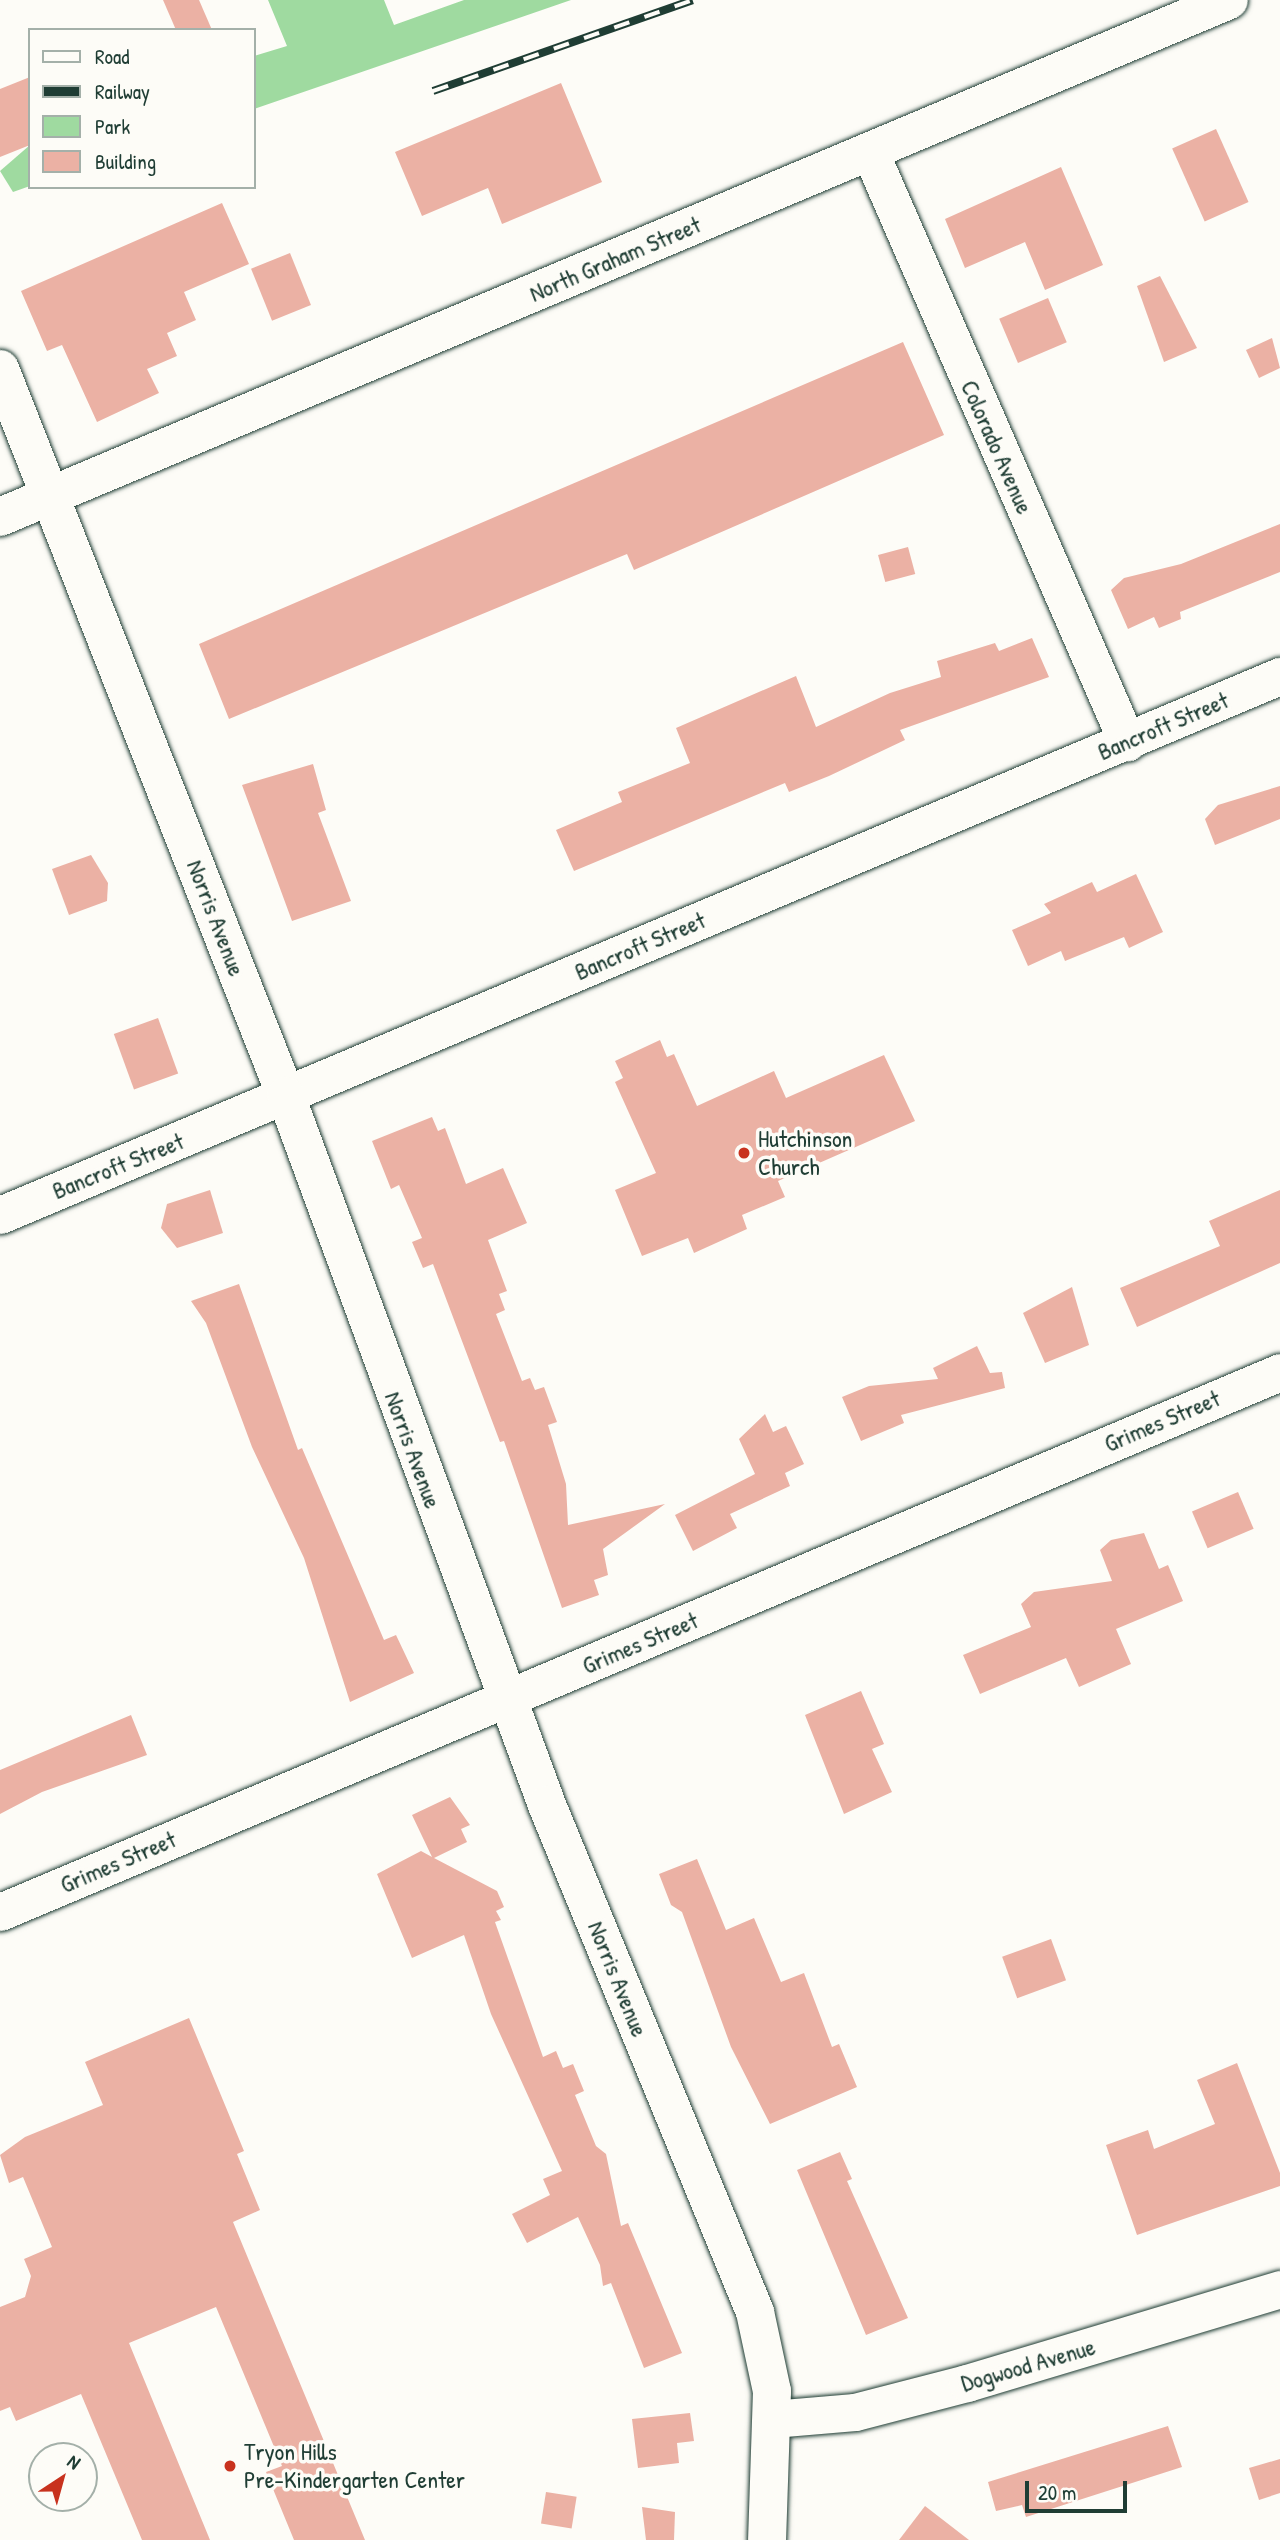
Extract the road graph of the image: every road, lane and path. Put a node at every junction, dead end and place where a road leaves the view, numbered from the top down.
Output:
1 (1229, 0) edge
2 (870, 152) junction
3 (0, 369) edge
4 (50, 495) junction
5 (0, 517) edge
6 (1280, 676) edge
7 (1127, 742) junction
8 (286, 1096) junction
9 (0, 1214) edge
10 (1280, 1372) edge
11 (507, 1700) junction
12 (0, 1912) edge
13 (1280, 2289) edge
14 (772, 2419) junction
15 (767, 2540) edge

1 - 2 street, North Graham Street
2 - 4 street, North Graham Street
2 - 7 street, Colorado Avenue
3 - 4 street, Norris Avenue
4 - 5 street, North Graham Street
4 - 8 street, Norris Avenue
6 - 7 street, Bancroft Street
7 - 8 street, Bancroft Street
8 - 9 street, Bancroft Street
8 - 11 street, Norris Avenue
10 - 11 street, Grimes Street
11 - 12 street, Grimes Street
11 - 14 street, Norris Avenue
13 - 14 street, Dogwood Avenue
14 - 15 street, Norris Avenue

